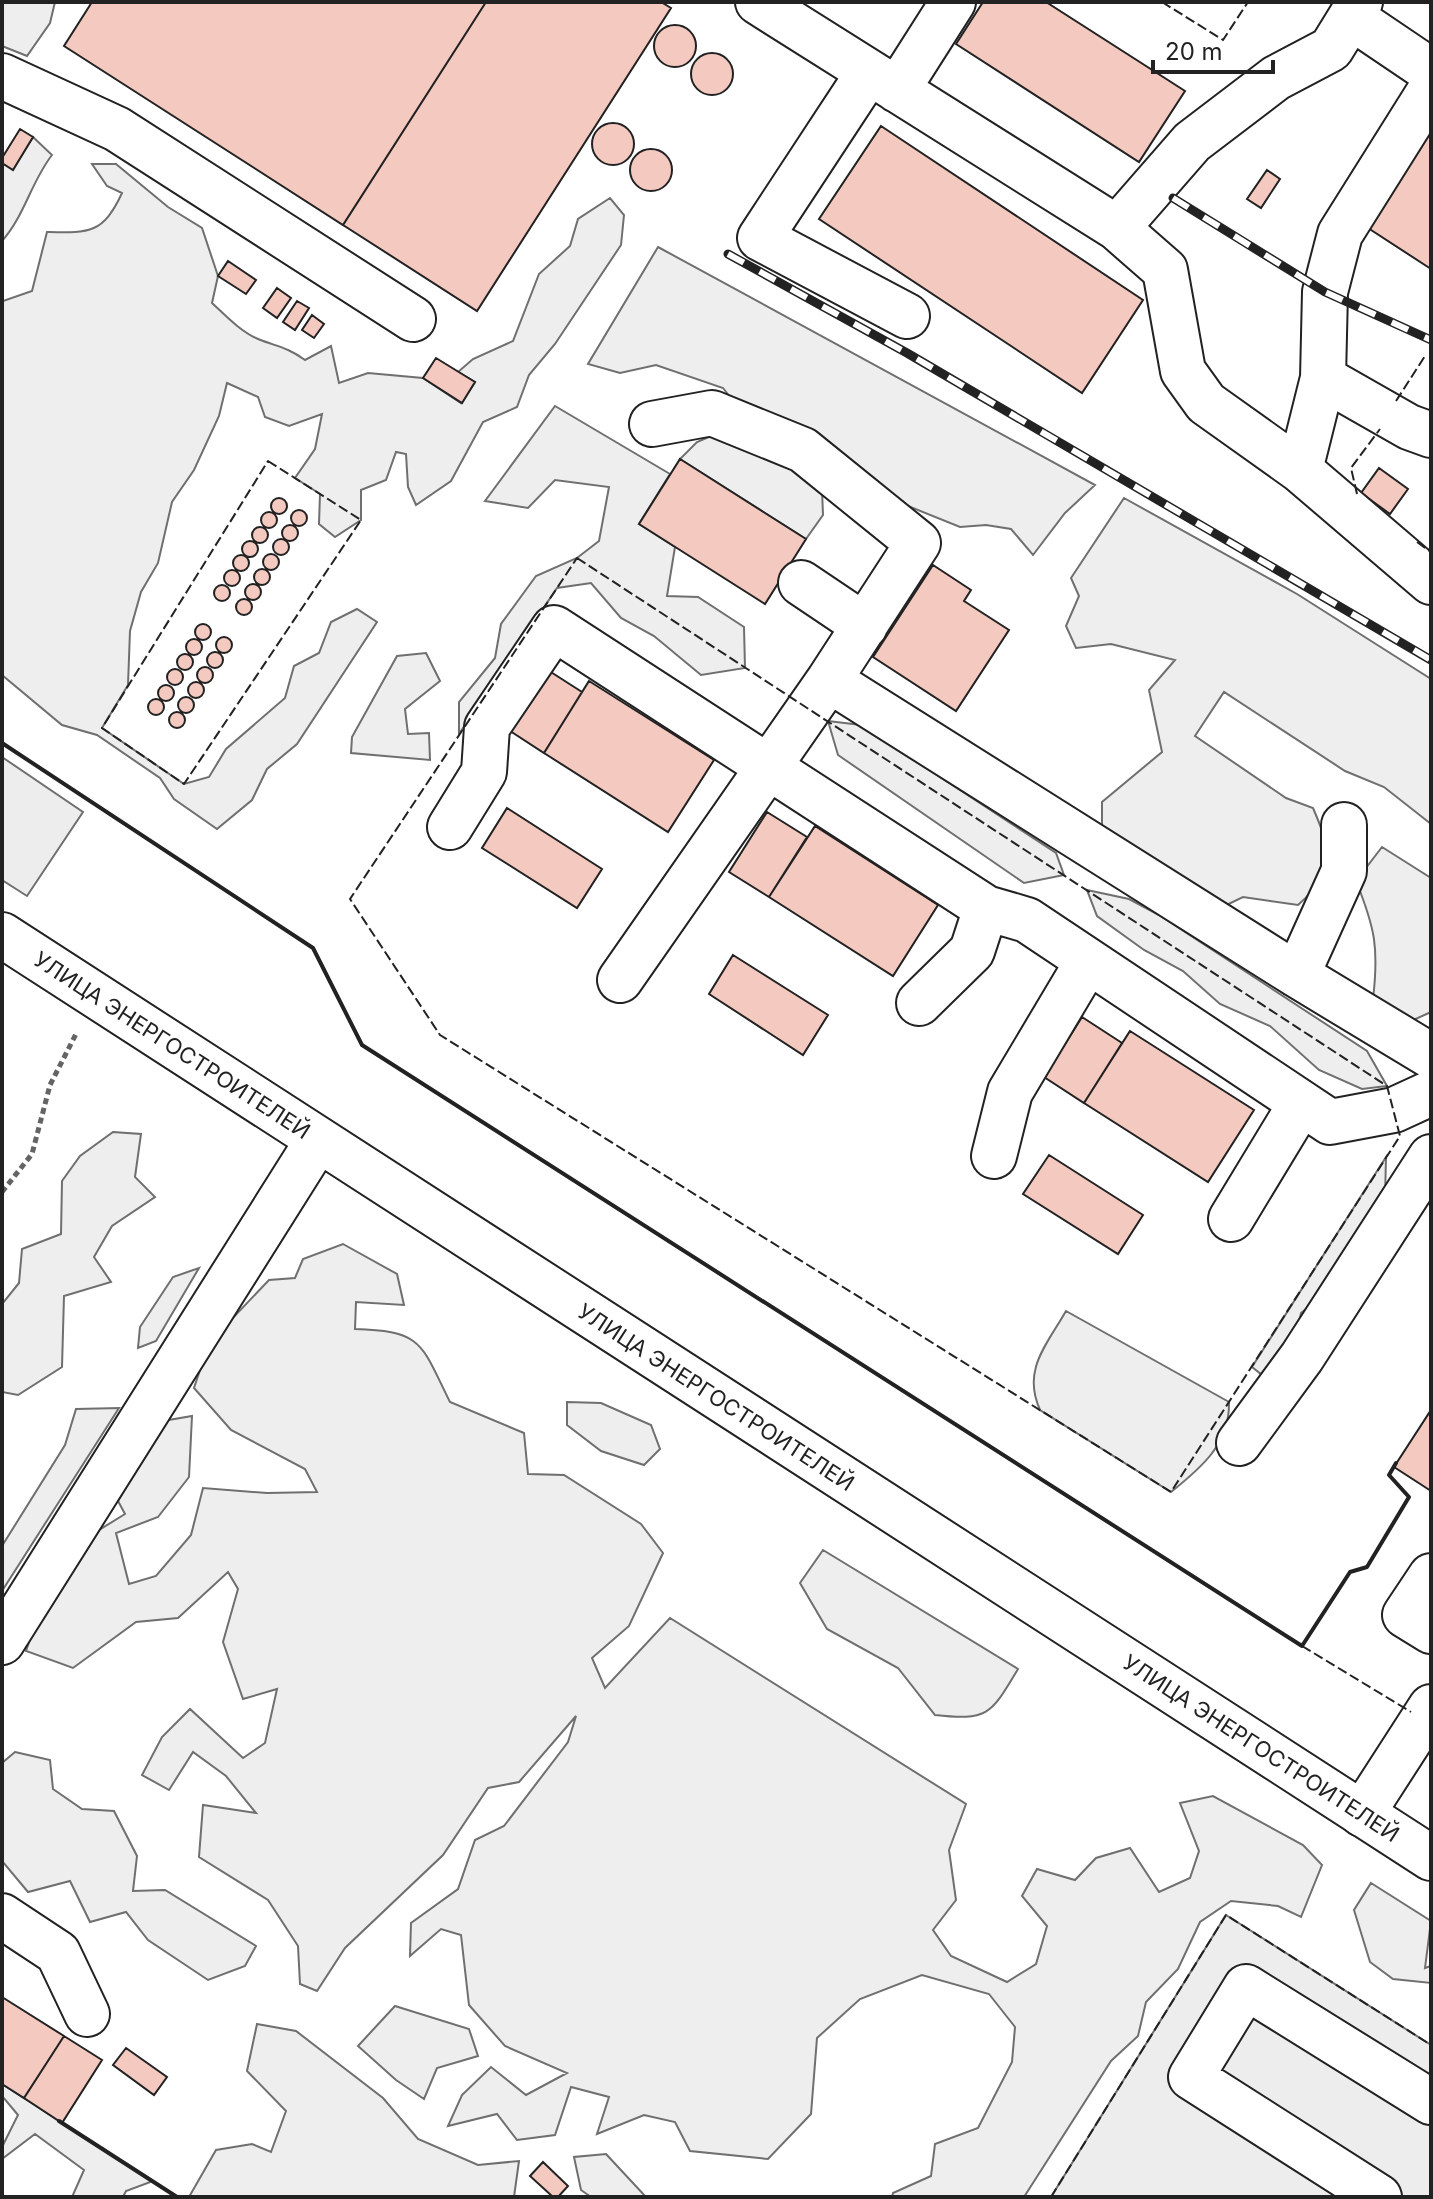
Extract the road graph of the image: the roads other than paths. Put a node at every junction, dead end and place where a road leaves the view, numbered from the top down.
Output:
1 (758, 2) edge
2 (953, 2) edge
3 (1356, 9) edge
4 (1431, 71) edge
5 (2, 76) edge
6 (883, 81) junction
7 (1431, 89) edge
8 (1117, 228) junction
9 (907, 316) dead end
10 (413, 319) dead end
11 (1323, 378) junction
12 (652, 424) dead end
13 (1431, 435) edge
14 (1300, 470) junction
15 (1431, 582) edge
16 (801, 583) dead end
17 (865, 626) junction
18 (829, 680) junction
19 (768, 767) junction
20 (1344, 825) dead end
21 (450, 827) dead end
22 (986, 908) junction
23 (2, 935) edge
24 (1088, 961) junction
25 (1297, 975) junction
26 (620, 980) dead end
27 (919, 1003) dead end
28 (1431, 1056) edge
29 (1431, 1093) edge
30 (1300, 1105) junction
31 (318, 1140) junction
32 (994, 1156) dead end
33 (1431, 1157) edge
34 (1231, 1219) dead end
35 (1239, 1443) dead end
36 (1431, 1576) edge
37 (1431, 1631) edge
38 (2, 1642) edge
39 (1431, 1707) edge
40 (1362, 1814) junction
41 (1431, 1858) edge
42 (2, 1916) edge
43 (87, 2014) dead end
44 (1431, 2102) edge
45 (1379, 2197) edge

1 - 6 main road
2 - 6 main road
3 - 4 main road
3 - 8 main road
5 - 10 main road
6 - 8 main road
6 - 9 main road
7 - 11 main road
8 - 14 main road
11 - 13 main road
11 - 14 main road
12 - 17 main road
14 - 15 main road
16 - 17 main road
17 - 18 main road
18 - 19 main road
18 - 25 main road
19 - 21 main road
19 - 22 main road
19 - 26 main road
20 - 25 main road
22 - 24 main road
22 - 27 main road
23 - 31 main road, УЛИЦА ЭНЕРГОСТРОИТЕЛЕЙ
24 - 30 main road
24 - 32 main road
25 - 28 main road
29 - 30 main road
30 - 34 main road
31 - 38 main road
31 - 40 main road, УЛИЦА ЭНЕРГОСТРОИТЕЛЕЙ
33 - 35 main road
36 - 37 main road
39 - 40 main road
40 - 41 main road, УЛИЦА ЭНЕРГОСТРОИТЕЛЕЙ
42 - 43 main road
44 - 45 main road

